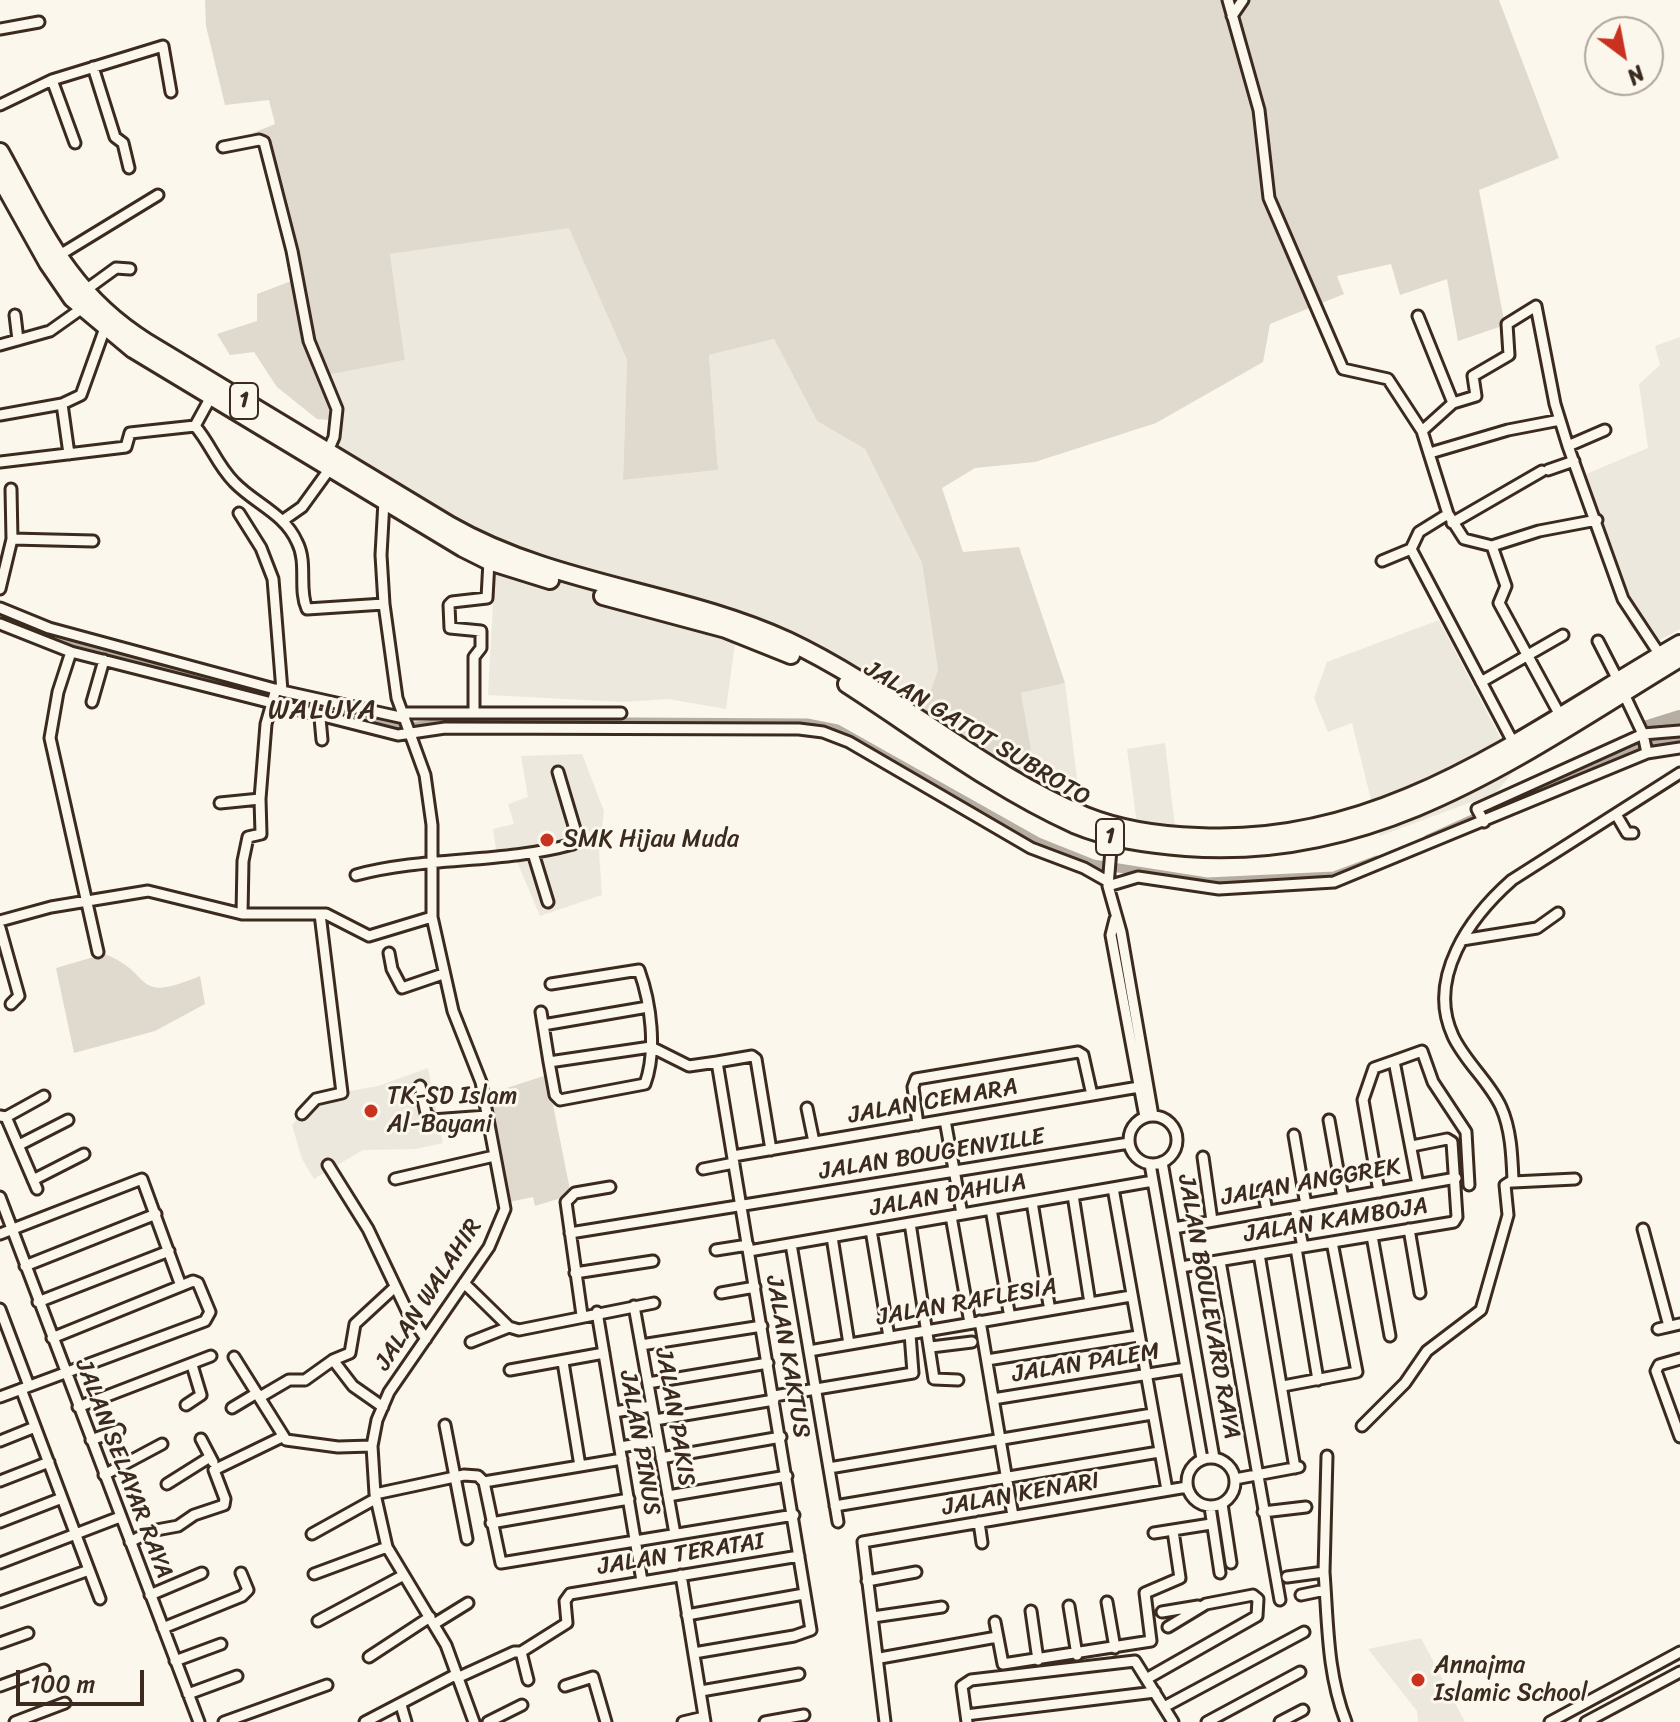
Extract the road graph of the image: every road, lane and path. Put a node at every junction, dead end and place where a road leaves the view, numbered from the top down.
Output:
1 (1228, 0) edge
2 (1243, 0) edge
3 (1232, 16) junction
4 (39, 22) dead end
5 (0, 29) edge
6 (93, 67) junction
7 (52, 80) junction
8 (171, 92) dead end
9 (0, 105) edge
10 (75, 143) dead end
11 (223, 147) dead end
12 (0, 152) edge
13 (129, 168) dead end
14 (0, 177) edge
15 (158, 195) dead end
16 (58, 256) junction
17 (130, 269) dead end
18 (82, 300) junction
19 (15, 315) dead end
20 (1418, 316) dead end
21 (105, 328) junction
22 (18, 340) junction
23 (0, 345) edge
24 (212, 395) junction
25 (1453, 403) junction
26 (62, 404) junction
27 (0, 415) edge
28 (1560, 420) junction
29 (195, 426) junction
30 (1605, 430) dead end
31 (1422, 431) junction
32 (1568, 446) junction
33 (1430, 453) junction
34 (69, 454) junction
35 (329, 459) junction
36 (1574, 461) junction
37 (0, 462) edge
38 (11, 489) dead end
39 (384, 501) junction
40 (239, 513) dead end
41 (1450, 518) junction
42 (1597, 520) junction
43 (282, 521) junction
44 (12, 539) junction
45 (93, 541) dead end
46 (1492, 546) junction
47 (1411, 549) junction
48 (489, 561) junction
49 (1382, 561) dead end
50 (556, 577) junction
51 (0, 589) edge
52 (384, 604) junction
53 (0, 608) edge
54 (0, 624) edge
55 (1563, 635) dead end
56 (1598, 641) dead end
57 (1680, 644) edge
58 (71, 652) junction
59 (1660, 655) junction
60 (1525, 656) junction
61 (1680, 658) edge
62 (104, 660) junction
63 (1481, 682) junction
64 (1621, 686) junction
65 (276, 695) junction
66 (92, 702) dead end
67 (474, 713) junction
68 (621, 713) dead end
69 (404, 717) junction
70 (1561, 717) junction
71 (320, 718) junction
72 (445, 720) junction
73 (488, 720) junction
74 (1680, 731) edge
75 (412, 732) junction
76 (322, 740) dead end
77 (1645, 743) junction
78 (1515, 746) junction
79 (1680, 748) edge
80 (558, 772) dead end
81 (1680, 773) edge
82 (260, 799) junction
83 (220, 803) dead end
84 (1617, 816) junction
85 (1483, 821) junction
86 (1633, 833) dead end
87 (1112, 837) junction
88 (533, 853) junction
89 (432, 864) junction
90 (356, 875) dead end
91 (1107, 880) junction
92 (84, 901) junction
93 (548, 902) dead end
94 (1558, 913) dead end
95 (242, 914) junction
96 (320, 914) junction
97 (432, 917) junction
98 (1115, 919) junction
99 (0, 921) edge
100 (0, 928) edge
101 (1462, 940) junction
102 (98, 952) dead end
103 (389, 953) dead end
104 (443, 974) junction
105 (551, 984) dead end
106 (11, 1004) dead end
107 (648, 1007) junction
108 (541, 1012) dead end
109 (543, 1025) junction
110 (651, 1047) junction
111 (1394, 1061) junction
112 (549, 1062) junction
113 (717, 1062) junction
114 (420, 1086) dead end
115 (1139, 1087) junction
116 (1092, 1095) junction
117 (44, 1096) dead end
118 (807, 1108) dead end
119 (302, 1114) dead end
120 (3, 1116) edge
121 (487, 1116) junction
122 (1149, 1117) junction
123 (68, 1120) dead end
124 (945, 1120) junction
125 (1329, 1120) dead end
126 (918, 1125) junction
127 (1294, 1135) dead end
128 (814, 1142) junction
129 (1129, 1143) junction
130 (19, 1145) junction
131 (1412, 1146) junction
132 (771, 1150) junction
133 (84, 1154) dead end
134 (494, 1156) junction
135 (1203, 1157) dead end
136 (734, 1160) junction
137 (1162, 1162) junction
138 (1150, 1164) junction
139 (328, 1165) dead end
140 (703, 1169) dead end
141 (954, 1172) junction
142 (1456, 1178) junction
143 (395, 1179) dead end
144 (1575, 1179) dead end
145 (1153, 1181) junction
146 (1513, 1182) junction
147 (1418, 1185) junction
148 (1469, 1185) dead end
149 (610, 1187) dead end
150 (1113, 1188) junction
151 (1263, 1190) dead end
152 (1379, 1192) junction
153 (1073, 1195) junction
154 (0, 1197) edge
155 (1343, 1198) junction
156 (1032, 1202) junction
157 (1306, 1205) junction
158 (741, 1206) junction
159 (1295, 1207) junction
160 (991, 1209) junction
161 (1267, 1211) junction
162 (156, 1214) junction
163 (962, 1214) junction
164 (951, 1216) junction
165 (1212, 1221) junction
166 (910, 1223) junction
167 (1174, 1228) junction
168 (1409, 1229) junction
169 (1643, 1229) dead end
170 (11, 1230) junction
171 (871, 1230) junction
172 (570, 1233) junction
173 (0, 1234) edge
174 (1372, 1236) junction
175 (832, 1237) junction
176 (1332, 1242) junction
177 (791, 1244) junction
178 (749, 1248) junction
179 (1300, 1248) junction
180 (716, 1250) dead end
181 (169, 1251) junction
182 (1259, 1254) junction
183 (653, 1261) dead end
184 (1220, 1261) junction
185 (25, 1266) junction
186 (1181, 1267) junction
187 (575, 1273) junction
188 (464, 1283) junction
189 (181, 1286) junction
190 (395, 1287) junction
191 (755, 1287) junction
192 (721, 1293) dead end
193 (1420, 1293) dead end
194 (1131, 1296) junction
195 (1089, 1297) dead end
196 (38, 1302) junction
197 (654, 1303) dead end
198 (1049, 1305) dead end
199 (634, 1306) junction
200 (597, 1312) junction
201 (1009, 1312) dead end
202 (1, 1314) edge
203 (582, 1315) junction
204 (975, 1322) junction
205 (1675, 1325) edge
206 (762, 1326) junction
207 (509, 1327) junction
208 (1658, 1329) dead end
209 (929, 1330) junction
210 (910, 1334) junction
211 (1138, 1336) junction
212 (1390, 1336) dead end
213 (889, 1337) junction
214 (52, 1338) junction
215 (426, 1339) junction
216 (471, 1342) dead end
217 (972, 1342) dead end
218 (849, 1344) junction
219 (641, 1345) junction
220 (931, 1347) junction
221 (809, 1351) junction
222 (604, 1353) junction
223 (211, 1356) dead end
224 (234, 1357) dead end
225 (1680, 1359) edge
226 (333, 1360) junction
227 (987, 1360) junction
228 (563, 1362) junction
229 (768, 1363) junction
230 (192, 1365) junction
231 (1186, 1368) junction
232 (510, 1370) dead end
233 (65, 1372) junction
234 (1145, 1374) junction
235 (958, 1380) dead end
236 (1318, 1380) junction
237 (648, 1383) junction
238 (1283, 1386) junction
239 (25, 1387) junction
240 (815, 1389) junction
241 (259, 1395) junction
242 (0, 1397) edge
243 (774, 1398) junction
244 (993, 1399) junction
245 (186, 1405) dead end
246 (652, 1406) junction
247 (78, 1407) junction
248 (383, 1407) junction
249 (232, 1408) dead end
250 (614, 1412) junction
251 (1152, 1414) junction
252 (655, 1420) junction
253 (445, 1425) dead end
254 (1362, 1426) dead end
255 (35, 1427) junction
256 (119, 1430) dead end
257 (282, 1437) junction
258 (781, 1437) junction
259 (1680, 1437) edge
260 (201, 1439) dead end
261 (1000, 1439) junction
262 (91, 1440) junction
263 (0, 1441) edge
264 (658, 1441) junction
265 (162, 1444) dead end
266 (372, 1446) junction
267 (620, 1447) junction
268 (1159, 1452) junction
269 (1327, 1456) dead end
270 (210, 1457) junction
271 (661, 1458) junction
272 (1214, 1458) junction
273 (622, 1459) junction
274 (1202, 1459) junction
275 (49, 1462) junction
276 (580, 1466) junction
277 (829, 1468) junction
278 (216, 1469) junction
279 (1256, 1474) junction
280 (104, 1475) junction
281 (456, 1476) junction
282 (787, 1476) junction
283 (1006, 1478) junction
284 (1235, 1479) junction
285 (0, 1481) edge
286 (484, 1482) junction
287 (167, 1484) dead end
288 (1187, 1487) junction
289 (1167, 1490) junction
290 (375, 1496) junction
291 (668, 1496) junction
292 (62, 1498) junction
293 (629, 1499) junction
294 (1222, 1504) junction
295 (835, 1506) junction
296 (1210, 1507) junction
297 (1306, 1507) dead end
298 (1263, 1512) junction
299 (794, 1515) junction
300 (1013, 1516) junction
301 (120, 1517) junction
302 (0, 1522) edge
303 (838, 1522) dead end
304 (979, 1522) junction
305 (491, 1523) junction
306 (1211, 1524) junction
307 (1173, 1531) junction
308 (1154, 1533) dead end
309 (76, 1534) junction
310 (312, 1534) dead end
311 (675, 1534) junction
312 (467, 1539) dead end
313 (636, 1541) junction
314 (130, 1542) junction
315 (982, 1543) dead end
316 (387, 1547) junction
317 (1284, 1549) dead end
318 (1270, 1551) junction
319 (799, 1556) junction
320 (0, 1563) edge
321 (1231, 1563) dead end
322 (89, 1570) junction
323 (916, 1572) dead end
324 (1324, 1572) junction
325 (202, 1573) dead end
326 (241, 1573) dead end
327 (1220, 1573) dead end
328 (314, 1574) dead end
329 (681, 1575) junction
330 (402, 1576) junction
331 (1287, 1577) dead end
332 (642, 1581) junction
333 (867, 1581) junction
334 (1325, 1590) junction
335 (804, 1594) junction
336 (150, 1595) junction
337 (1301, 1595) dead end
338 (100, 1599) dead end
339 (1280, 1600) dead end
340 (0, 1602) edge
341 (1107, 1602) dead end
342 (468, 1603) dead end
343 (1206, 1604) junction
344 (1069, 1606) dead end
345 (942, 1607) dead end
346 (1031, 1611) dead end
347 (1162, 1612) dead end
348 (687, 1615) junction
349 (873, 1617) junction
350 (318, 1621) dead end
351 (432, 1621) junction
352 (995, 1622) dead end
353 (1168, 1627) dead end
354 (163, 1628) junction
355 (1304, 1632) dead end
356 (28, 1633) dead end
357 (997, 1637) junction
358 (0, 1643) edge
359 (221, 1644) dead end
360 (1115, 1648) junction
361 (521, 1652) junction
362 (1680, 1652) edge
363 (694, 1653) junction
364 (1077, 1655) junction
365 (369, 1657) dead end
366 (880, 1658) junction
367 (1038, 1660) junction
368 (175, 1661) junction
369 (44, 1670) dead end
370 (1300, 1672) dead end
371 (1680, 1672) edge
372 (799, 1674) dead end
373 (237, 1676) dead end
374 (456, 1676) junction
375 (1148, 1678) junction
376 (528, 1680) dead end
377 (327, 1685) dead end
378 (0, 1686) edge
379 (565, 1686) dead end
380 (701, 1691) junction
381 (1155, 1692) junction
382 (188, 1694) junction
383 (65, 1703) dead end
384 (401, 1705) junction
385 (522, 1705) dead end
386 (1164, 1707) junction
387 (1303, 1710) dead end
388 (804, 1715) dead end
389 (966, 1718) edge
390 (705, 1719) edge
391 (1172, 1721) edge
392 (15, 1722) edge
393 (199, 1722) edge
394 (224, 1722) edge
395 (365, 1722) edge
396 (406, 1722) edge
397 (474, 1722) edge
398 (488, 1722) edge
399 (606, 1722) edge
400 (683, 1722) edge
401 (765, 1722) edge
402 (885, 1722) edge
403 (1160, 1722) edge
404 (1207, 1722) edge
405 (1280, 1722) edge
406 (1346, 1722) edge
407 (1550, 1722) edge
408 (1586, 1722) edge

1 - 3 street
2 - 3 street
3 - 31 street
4 - 5 street
6 - 7 street
6 - 8 street
6 - 13 street
7 - 9 street
7 - 10 street
11 - 35 street
12 - 16 highway, 1
14 - 18 highway, 1
15 - 16 street
16 - 18 highway, 1
17 - 18 street
18 - 21 highway, 1
18 - 22 street
18 - 35 highway, 1
19 - 22 street
20 - 25 street
21 - 24 highway, 1
21 - 26 street
22 - 23 street
24 - 29 street
24 - 35 highway, 1
25 - 28 street
25 - 31 street
26 - 27 street
26 - 34 street
28 - 32 street
28 - 33 street
29 - 34 street
29 - 43 street
30 - 32 street
31 - 33 street
32 - 36 street
33 - 41 street
34 - 37 street
35 - 39 highway, 1
35 - 43 street
35 - 50 highway, 1
36 - 41 street
36 - 42 street
38 - 44 street
39 - 48 highway, 1
39 - 52 street, JALAN WALAHIR
40 - 65 street
41 - 46 street
41 - 47 street
42 - 46 street
42 - 59 street
43 - 52 street
44 - 45 street
44 - 51 street
46 - 60 street
47 - 49 street
47 - 63 street
48 - 50 highway, 1
48 - 67 street
50 - 78 highway, JALAN GATOT SUBROTO / 1
50 - 87 highway, JALAN GATOT SUBROTO / 1
52 - 69 street, JALAN WALAHIR
53 - 65 street
54 - 58 street
55 - 60 street
56 - 64 street
57 - 59 highway, JALAN GATOT SUBROTO / 1
58 - 62 street
58 - 92 street
59 - 64 highway, JALAN GATOT SUBROTO / 1
60 - 63 street
60 - 70 street
61 - 64 highway, JALAN GATOT SUBROTO / 1
62 - 65 street
62 - 66 street
63 - 78 street
64 - 70 highway, JALAN GATOT SUBROTO / 1
64 - 77 street
64 - 87 highway, JALAN GATOT SUBROTO / 1
65 - 69 street
65 - 71 street
65 - 82 street
67 - 72 street
67 - 73 street
68 - 73 street
69 - 72 street
69 - 75 street, JALAN WALAHIR
70 - 78 highway, JALAN GATOT SUBROTO / 1
71 - 75 street
71 - 76 street
72 - 73 street
72 - 75 street
73 - 91 street
74 - 77 street
75 - 89 street, JALAN WALAHIR
77 - 79 street
77 - 85 street
77 - 85 street
80 - 88 street
81 - 84 street
82 - 83 street
82 - 95 street
84 - 86 street
84 - 101 street
85 - 91 street
87 - 91 street
88 - 89 street
88 - 93 street
89 - 90 street
89 - 97 street, JALAN WALAHIR
91 - 98 street
92 - 95 street
92 - 99 street
92 - 102 street
94 - 101 street
95 - 96 street
96 - 97 street
96 - 119 street
97 - 104 street, JALAN WALAHIR
98 - 115 street
98 - 122 street
100 - 106 street
101 - 146 street
103 - 104 street
104 - 121 street, JALAN WALAHIR
105 - 107 street
107 - 109 street
107 - 110 street
108 - 109 street
109 - 112 street
110 - 112 street
110 - 112 street
110 - 113 street
111 - 131 street
111 - 148 street
111 - 152 street
113 - 132 street
113 - 136 street, JALAN KAKTUS
114 - 121 street
115 - 116 street, JALAN CEMARA
115 - 122 street
116 - 124 street, JALAN CEMARA
116 - 126 street
117 - 120 street
118 - 128 street
120 - 130 street
121 - 134 street, JALAN WALAHIR
122 - 129 street
122 - 137 street
123 - 130 street
124 - 126 street, JALAN CEMARA
124 - 141 street
125 - 155 street
126 - 128 street, JALAN CEMARA
127 - 157 street
128 - 132 street, JALAN CEMARA
129 - 138 street
129 - 141 street, JALAN BOUGENVILLE
130 - 133 street
131 - 142 street
131 - 147 street
132 - 136 street, JALAN CEMARA
134 - 143 street
134 - 188 street, JALAN WALAHIR
135 - 165 street
136 - 140 street, JALAN CEMARA
136 - 158 street, JALAN KAKTUS
137 - 138 street
137 - 167 street, JALAN BOULEVARD RAYA
138 - 145 street, JALAN BOULEVARD RAYA
139 - 190 street
141 - 158 street, JALAN BOUGENVILLE
141 - 163 street
142 - 147 street, JALAN ANGGREK
142 - 168 street, JALAN KAMBOJA
144 - 146 street
145 - 150 street, JALAN DAHLIA
145 - 231 street, JALAN BOULEVARD RAYA
146 - 254 street
147 - 152 street, JALAN ANGGREK
149 - 172 street
150 - 153 street, JALAN DAHLIA
150 - 194 street
151 - 161 street
152 - 155 street, JALAN ANGGREK
153 - 156 street, JALAN DAHLIA
153 - 195 street
154 - 170 street, JALAN SELAYAR RAYA
155 - 157 street, JALAN ANGGREK
156 - 160 street, JALAN DAHLIA
156 - 198 street
157 - 159 street, JALAN ANGGREK
158 - 172 street, JALAN BOUGENVILLE
158 - 178 street, JALAN KAKTUS
159 - 161 street, JALAN ANGGREK
159 - 179 street
160 - 163 street, JALAN DAHLIA
160 - 201 street
161 - 165 street, JALAN ANGGREK
162 - 170 street
162 - 181 street
162 - 185 street
163 - 164 street, JALAN DAHLIA
164 - 166 street, JALAN DAHLIA
164 - 204 street
165 - 167 street, JALAN ANGGREK
166 - 171 street, JALAN DAHLIA
166 - 209 street
167 - 186 street, JALAN BOULEVARD RAYA
168 - 174 street, JALAN KAMBOJA
168 - 193 street
169 - 205 street
170 - 173 street
170 - 185 street, JALAN SELAYAR RAYA
171 - 175 street, JALAN DAHLIA
171 - 213 street
172 - 187 street
174 - 176 street, JALAN KAMBOJA
174 - 212 street
175 - 177 street, JALAN DAHLIA
175 - 218 street
176 - 179 street, JALAN KAMBOJA
176 - 236 street
177 - 178 street, JALAN DAHLIA
177 - 221 street
178 - 180 street, JALAN DAHLIA
178 - 191 street, JALAN KAKTUS
179 - 182 street, JALAN KAMBOJA
179 - 236 street
181 - 189 street
181 - 196 street
182 - 184 street, JALAN KAMBOJA
182 - 238 street
183 - 187 street
184 - 186 street, JALAN KAMBOJA
184 - 279 street
185 - 196 street, JALAN SELAYAR RAYA
186 - 272 street, JALAN BOULEVARD RAYA
187 - 203 street
188 - 207 street
188 - 215 street, JALAN WALAHIR
189 - 214 street
189 - 233 street
190 - 215 street
190 - 226 street
191 - 192 street
191 - 206 street, JALAN KAKTUS
194 - 204 street, JALAN RAFLESIA
194 - 211 street
196 - 214 street, JALAN SELAYAR RAYA
197 - 199 street
199 - 200 street
199 - 219 street, JALAN PAKIS
200 - 203 street
200 - 222 street, JALAN PINUS
202 - 239 street
203 - 207 street
204 - 209 street, JALAN RAFLESIA
204 - 227 street
205 - 208 street
206 - 219 street
206 - 229 street, JALAN KAKTUS
207 - 216 street
209 - 210 street, JALAN RAFLESIA
209 - 220 street
210 - 213 street, JALAN RAFLESIA
210 - 240 street
211 - 227 street
211 - 234 street
213 - 218 street, JALAN RAFLESIA
214 - 233 street, JALAN SELAYAR RAYA
215 - 248 street, JALAN WALAHIR
217 - 220 street
218 - 221 street, JALAN RAFLESIA
219 - 237 street, JALAN PAKIS
220 - 235 street
221 - 240 street
222 - 228 street
222 - 250 street, JALAN PINUS
223 - 230 street
224 - 241 street
225 - 259 street
226 - 241 street
226 - 248 street
227 - 244 street
228 - 232 street
228 - 276 street
229 - 237 street
229 - 243 street, JALAN KAKTUS
230 - 245 street
230 - 247 street
231 - 234 street, JALAN PALEM
231 - 274 street, JALAN BOULEVARD RAYA
233 - 239 street
233 - 247 street, JALAN SELAYAR RAYA
234 - 244 street, JALAN PALEM
234 - 251 street
236 - 238 street
237 - 246 street, JALAN PAKIS
238 - 279 street
239 - 242 street
239 - 255 street
240 - 243 street
240 - 277 street
241 - 249 street
241 - 257 street
243 - 252 street
243 - 258 street, JALAN KAKTUS
244 - 261 street
246 - 250 street
246 - 252 street, JALAN PAKIS
247 - 262 street, JALAN SELAYAR RAYA
248 - 266 street, JALAN WALAHIR
250 - 267 street, JALAN PINUS
251 - 261 street
251 - 268 street
252 - 264 street, JALAN PAKIS
253 - 281 street
255 - 263 street
255 - 275 street
256 - 262 street
257 - 266 street
257 - 278 street
258 - 271 street
258 - 282 street, JALAN KAKTUS
260 - 270 street
261 - 277 street
261 - 283 street
262 - 280 street, JALAN SELAYAR RAYA
264 - 267 street
264 - 271 street, JALAN PAKIS
265 - 280 street
266 - 290 street, JALAN WALAHIR
267 - 273 street, JALAN PINUS
268 - 283 street
268 - 289 street
269 - 324 street
270 - 278 street
270 - 287 street
271 - 291 street, JALAN PAKIS
272 - 274 street
272 - 284 street
273 - 276 street
273 - 293 street, JALAN PINUS
274 - 288 street
275 - 285 street
275 - 292 street
276 - 286 street
277 - 295 street
278 - 314 street
279 - 284 street
279 - 298 street
280 - 301 street, JALAN SELAYAR RAYA
281 - 286 street
281 - 290 street
281 - 312 street
282 - 291 street
282 - 299 street, JALAN KAKTUS
283 - 295 street
283 - 300 street
284 - 294 street
286 - 305 street
288 - 289 street, JALAN KENARI
288 - 296 street
289 - 300 street, JALAN KENARI
290 - 310 street
290 - 316 street, JALAN WALAHIR
291 - 311 street, JALAN PAKIS
292 - 302 street
292 - 309 street
293 - 305 street
293 - 313 street, JALAN PINUS
294 - 296 street
294 - 321 street
295 - 303 street
296 - 306 street
297 - 298 street
298 - 318 street
299 - 311 street
299 - 319 street, JALAN KAKTUS
300 - 304 street, JALAN KENARI
301 - 309 street
301 - 314 street, JALAN SELAYAR RAYA
304 - 315 street
304 - 333 street, JALAN KENARI
305 - 313 street
306 - 307 street
306 - 327 street
307 - 308 street
307 - 360 street
309 - 320 street
309 - 322 street
311 - 313 street
313 - 332 street, JALAN PINUS
314 - 336 street, JALAN SELAYAR RAYA
316 - 328 street
316 - 330 street, JALAN WALAHIR
317 - 318 street
318 - 339 street
319 - 329 street, JALAN TERATAI
319 - 335 street, JALAN KAKTUS
322 - 338 street
322 - 340 street
323 - 333 street
324 - 331 street
324 - 334 street
325 - 336 street
326 - 354 street
329 - 332 street, JALAN TERATAI
329 - 348 street
330 - 350 street
330 - 351 street, JALAN WALAHIR
332 - 361 street, JALAN TERATAI
333 - 349 street
334 - 337 street
334 - 406 street
335 - 348 street
335 - 363 street, JALAN KAKTUS
336 - 354 street, JALAN SELAYAR RAYA
341 - 360 street
342 - 351 street
343 - 347 street
343 - 353 street
343 - 375 street
344 - 364 street
345 - 349 street
346 - 367 street
348 - 363 street
349 - 366 street
351 - 365 street
351 - 374 street, JALAN WALAHIR
352 - 357 street
354 - 368 street, JALAN SELAYAR RAYA
355 - 386 street
356 - 358 street
357 - 366 street
357 - 367 street
359 - 368 street
360 - 364 street
361 - 374 street
361 - 376 street
362 - 407 street
363 - 380 street
364 - 367 street
366 - 402 street
368 - 382 street, JALAN SELAYAR RAYA
369 - 378 street
370 - 404 street
371 - 408 street
372 - 380 street
373 - 382 street
374 - 384 street
374 - 397 street, JALAN WALAHIR
375 - 381 street
375 - 389 street
377 - 394 street
379 - 399 street
380 - 390 street
381 - 386 street
381 - 389 street
382 - 393 street, JALAN SELAYAR RAYA
383 - 392 street
384 - 395 street
384 - 396 street
385 - 398 street
386 - 391 street
387 - 405 street
388 - 401 street
390 - 400 street
391 - 403 street

